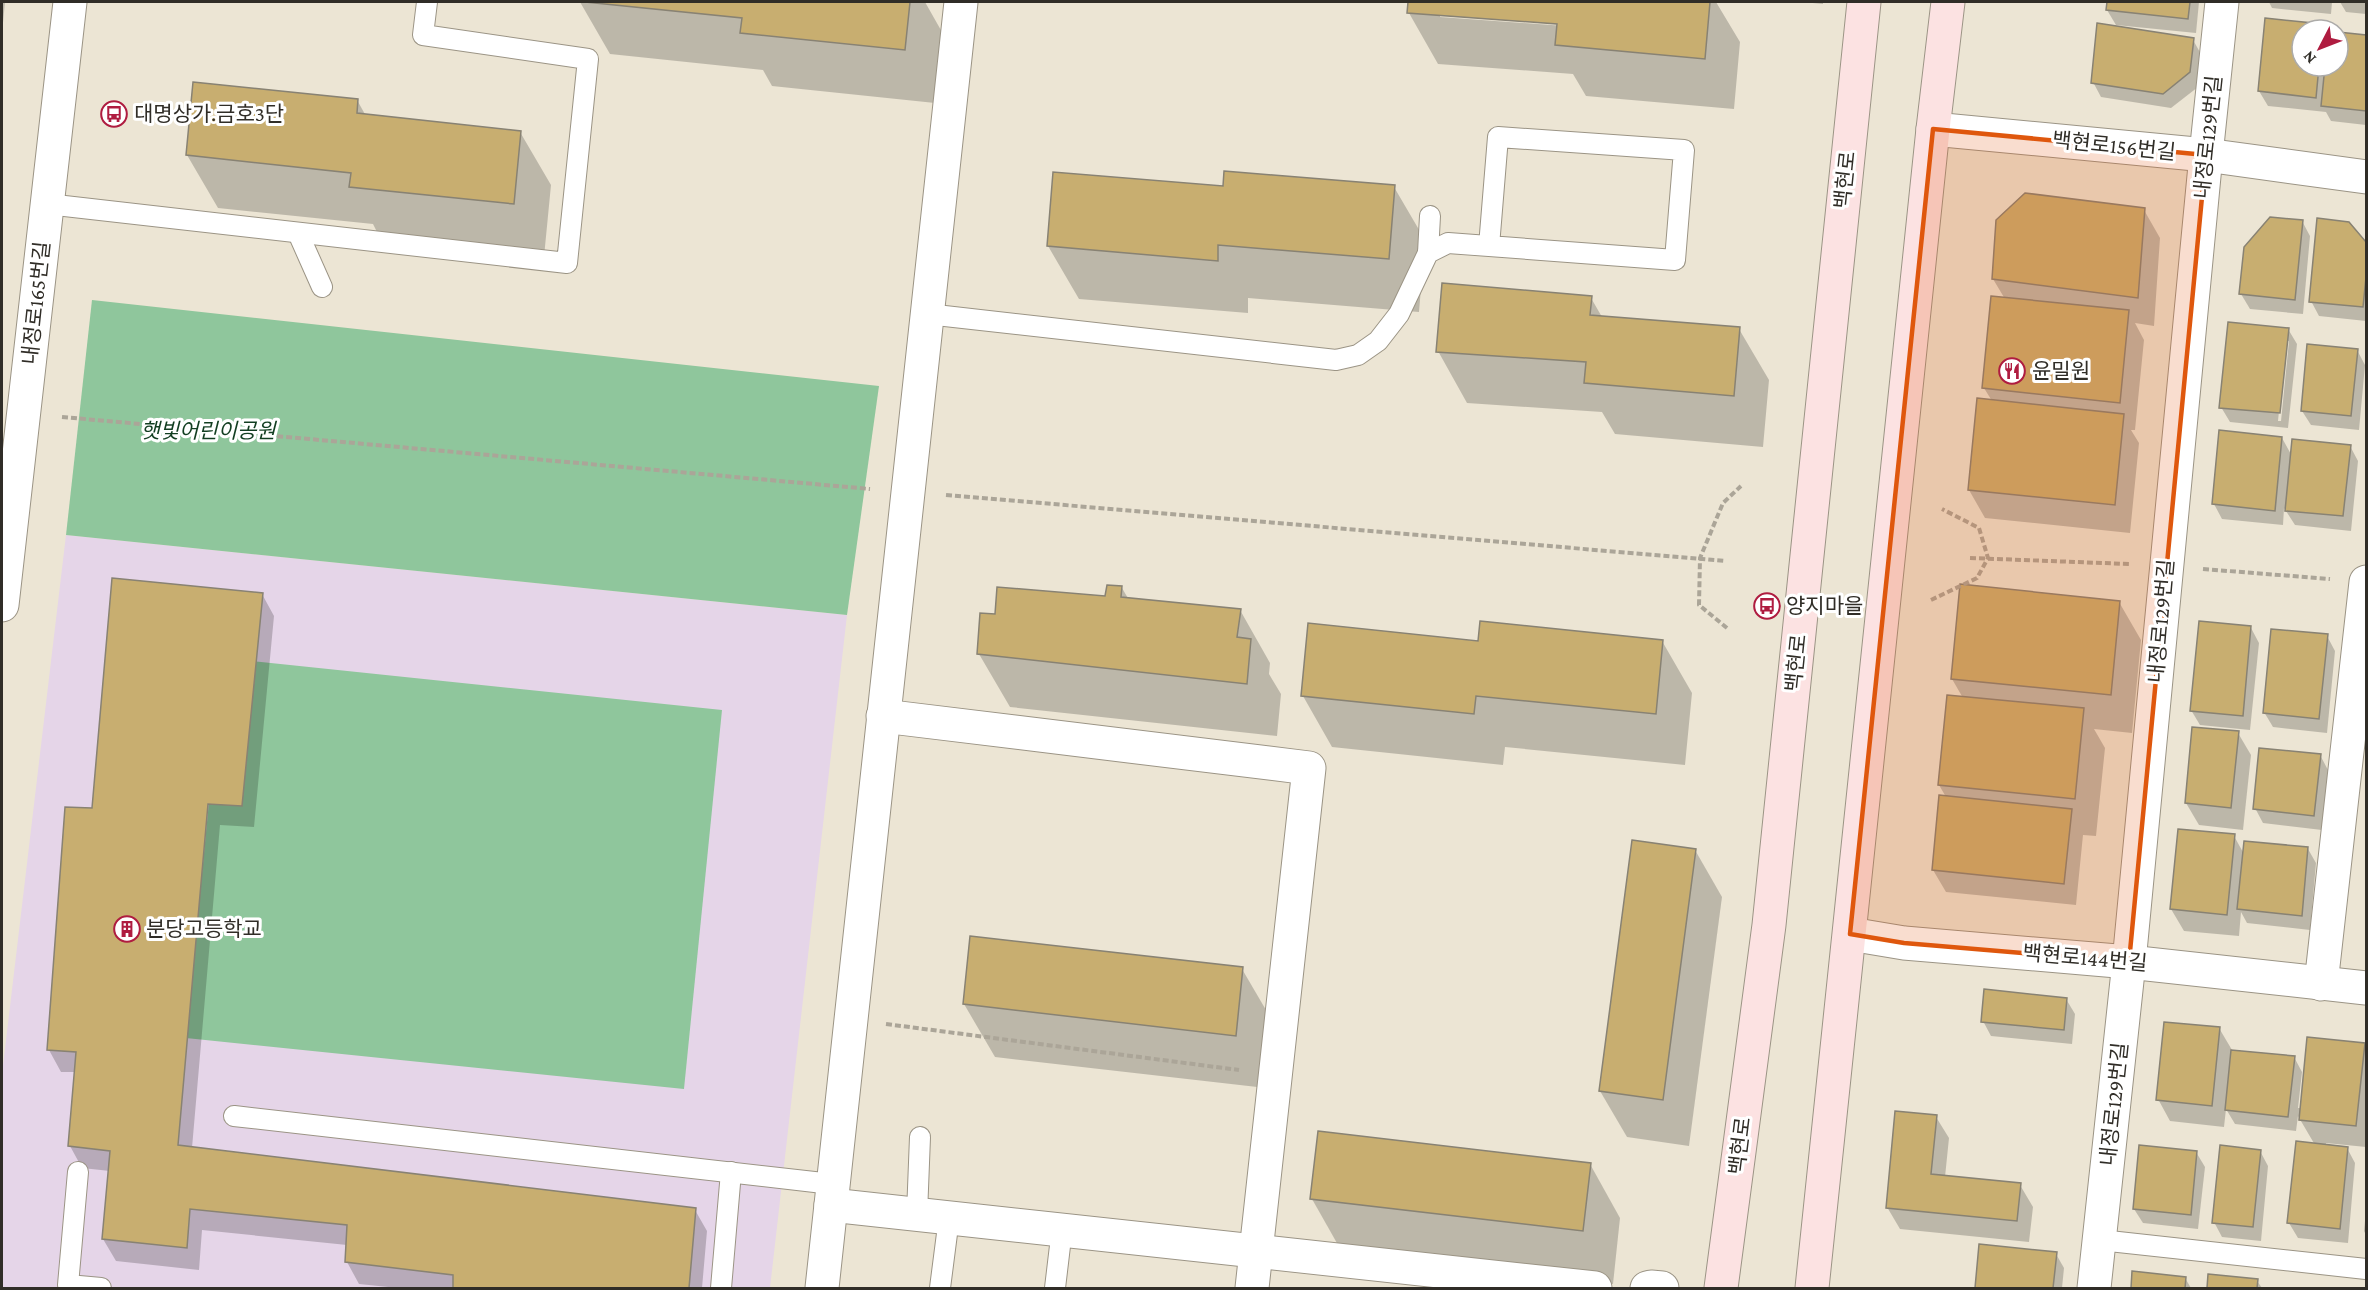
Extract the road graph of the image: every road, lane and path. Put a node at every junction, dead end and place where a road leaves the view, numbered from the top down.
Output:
1 (70, 2) edge
2 (427, 2) edge
3 (961, 2) edge
4 (1864, 2) edge
5 (1948, 2) edge
6 (2222, 2) edge
7 (1933, 129) junction
8 (2206, 155) junction
9 (2367, 177) edge
10 (47, 204) junction
11 (1430, 216) dead end
12 (298, 233) junction
13 (1489, 246) junction
14 (1428, 253) junction
15 (322, 287) dead end
16 (927, 314) junction
17 (23, 414) junction
18 (1741, 486) dead end
19 (907, 492) junction
20 (1942, 509) dead end
21 (1700, 558) junction
22 (1726, 561) dead end
23 (2366, 577) edge
24 (1931, 600) dead end
25 (2, 605) edge
26 (1727, 628) dead end
27 (883, 716) junction
28 (1850, 934) junction
29 (2129, 962) junction
30 (2321, 984) junction
31 (2367, 988) edge
32 (850, 1019) junction
33 (1275, 1075) junction
34 (234, 1116) dead end
35 (920, 1137) dead end
36 (78, 1172) dead end
37 (731, 1172) junction
38 (831, 1194) junction
39 (917, 1214) junction
40 (949, 1218) junction
41 (1062, 1229) junction
42 (2100, 1240) junction
43 (1256, 1250) junction
44 (2367, 1269) edge
45 (101, 1288) edge
46 (721, 1288) edge
47 (822, 1288) edge
48 (940, 1288) edge
49 (1056, 1288) edge
50 (1252, 1288) edge
51 (1595, 1288) edge
52 (1647, 1288) edge
53 (1662, 1288) edge
54 (1721, 1288) edge
55 (1812, 1288) edge
56 (2094, 1288) edge

1 - 10 street, 내정로165번길
2 - 12 lane
3 - 16 street
4 - 54 main road, 백현로
5 - 7 main road
6 - 8 street, 내정로129번길
7 - 8 street, 백현로156번길
7 - 28 main road
8 - 9 street, 백현로156번길
8 - 29 street, 내정로129번길
10 - 12 lane
10 - 17 street, 내정로165번길
11 - 14 lane
12 - 15 lane
13 - 13 lane
13 - 14 lane
14 - 16 lane
16 - 19 street
17 - 19 path
17 - 25 street, 내정로165번길
18 - 21 path
19 - 21 path
19 - 27 street
20 - 24 path
21 - 22 path
21 - 26 path
23 - 30 street
27 - 32 street
27 - 33 street
28 - 29 street, 백현로144번길
28 - 55 main road
29 - 30 street, 백현로144번길
29 - 42 street, 내정로129번길
30 - 31 street, 백현로144번길
32 - 33 path
32 - 38 street
33 - 43 street
34 - 37 lane
35 - 39 lane
36 - 45 lane
37 - 38 lane
37 - 46 lane
38 - 39 street
38 - 47 street
39 - 40 street
40 - 41 street
40 - 48 lane
41 - 43 street
41 - 49 lane
42 - 44 lane
42 - 56 street, 내정로129번길
43 - 50 street
43 - 51 street
52 - 53 street

